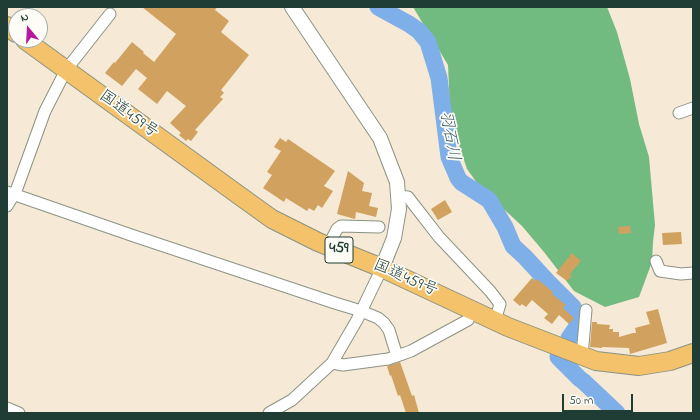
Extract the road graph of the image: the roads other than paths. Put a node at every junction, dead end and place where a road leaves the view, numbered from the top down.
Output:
1 (292, 7) edge
2 (110, 14) dead end
3 (36, 48) edge
4 (66, 70) junction
5 (693, 108) edge
6 (679, 113) dead end
7 (10, 193) edge
8 (398, 196) junction
9 (7, 206) edge
10 (379, 227) dead end
11 (328, 246) junction
12 (656, 261) dead end
13 (382, 268) junction
14 (693, 273) edge
15 (473, 310) junction
16 (586, 310) dead end
17 (361, 311) junction
18 (495, 320) junction
19 (693, 352) edge
20 (398, 356) junction
21 (582, 356) junction
22 (332, 363) junction
23 (7, 408) edge
24 (19, 413) edge
25 (268, 413) edge

1 - 8 street
2 - 4 street
3 - 4 highway, 国道459号 / 459
4 - 7 street
4 - 11 highway, 国道459号 / 459
5 - 6 street
7 - 9 street
7 - 17 street
8 - 13 street
8 - 18 street
10 - 11 street
11 - 13 highway, 国道459号 / 459
12 - 14 street
13 - 15 highway, 国道459号 / 459
13 - 17 street
15 - 18 highway, 国道459号 / 459
15 - 20 street
16 - 21 street
17 - 20 street
17 - 22 street
18 - 21 highway, 国道459号 / 459
19 - 21 highway, 国道459号 / 459
20 - 22 street
22 - 25 street
23 - 24 street

